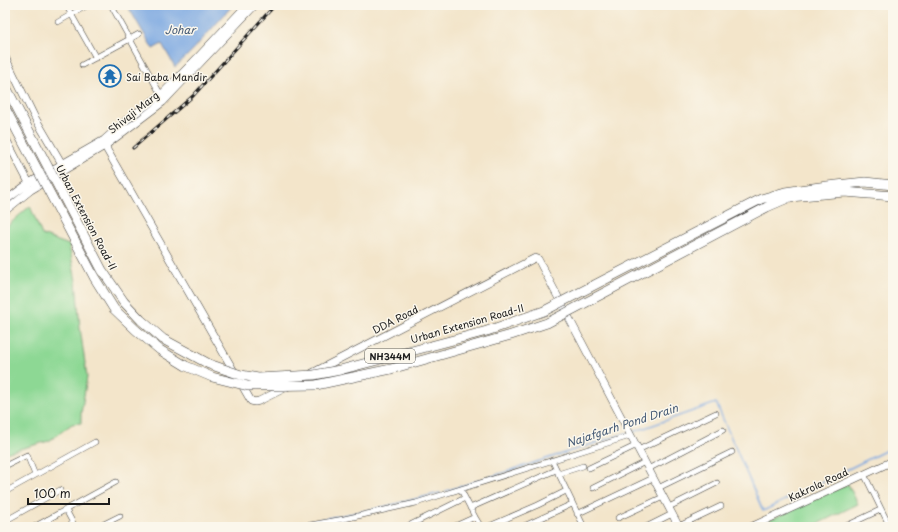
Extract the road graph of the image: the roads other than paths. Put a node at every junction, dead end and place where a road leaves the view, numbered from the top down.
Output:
1 (66, 5) edge
2 (88, 5) edge
3 (111, 5) edge
4 (247, 5) edge
5 (255, 5) edge
6 (71, 14) junction
7 (58, 22) dead end
8 (139, 34) dead end
9 (130, 39) junction
10 (5, 57) edge
11 (96, 58) junction
12 (82, 65) dead end
13 (5, 85) edge
14 (161, 95) junction
15 (5, 108) edge
16 (5, 137) edge
17 (106, 147) junction
18 (62, 164) junction
19 (29, 183) junction
20 (893, 185) edge
21 (893, 196) edge
22 (5, 200) edge
23 (5, 210) edge
24 (716, 413) dead end
25 (723, 430) dead end
26 (629, 433) junction
27 (96, 442) dead end
28 (637, 448) junction
29 (732, 452) dead end
30 (552, 460) junction
31 (893, 460) edge
32 (5, 466) edge
33 (583, 466) dead end
34 (646, 466) junction
35 (589, 468) dead end
36 (557, 472) junction
37 (864, 474) junction
38 (35, 475) junction
39 (653, 478) junction
40 (116, 482) dead end
41 (717, 483) dead end
42 (593, 488) dead end
43 (658, 488) junction
44 (60, 490) dead end
45 (461, 490) junction
46 (566, 490) junction
47 (5, 492) edge
48 (663, 497) junction
49 (465, 498) junction
50 (572, 504) junction
51 (721, 506) dead end
52 (470, 508) junction
53 (66, 510) junction
54 (880, 510) junction
55 (670, 511) junction
56 (577, 514) junction
57 (120, 516) dead end
58 (475, 517) junction
59 (618, 518) dead end
60 (48, 519) junction
61 (339, 520) junction
62 (5, 521) edge
63 (321, 525) edge
64 (583, 525) edge
65 (679, 526) edge
66 (34, 527) edge
67 (52, 527) edge
68 (75, 527) edge
69 (98, 527) edge
70 (299, 527) edge
71 (342, 527) edge
72 (406, 527) edge
73 (453, 527) edge
74 (481, 527) edge
75 (487, 527) edge
76 (522, 527) edge
77 (576, 527) edge
78 (646, 527) edge
79 (751, 527) edge
80 (844, 527) edge
81 (890, 527) edge

1 - 6 street
2 - 6 street
3 - 9 street
4 - 14 street, Shivaji Marg
5 - 17 street, Shivaji Marg
6 - 7 street
6 - 11 street
8 - 9 street
9 - 11 street
9 - 14 street
10 - 18 street
11 - 12 street
13 - 20 highway, Urban Extension Road-II / NH344M, bridge
14 - 18 street, Shivaji Marg
15 - 21 highway, NH344M, bridge
16 - 19 street
17 - 23 street, Shivaji Marg
17 - 26 street, DDA Road
18 - 19 street, Shivaji Marg
19 - 22 street, Shivaji Marg
24 - 28 street
25 - 34 street
26 - 28 street, DDA Road
26 - 30 street
27 - 38 street
28 - 34 street, DDA Road
28 - 35 street
29 - 43 street
30 - 36 street
30 - 45 street
31 - 37 street, Kakrola Road
32 - 38 street
33 - 36 street
34 - 39 street, DDA Road
34 - 42 street
36 - 46 street
36 - 52 street
37 - 54 street
37 - 79 street, Kakrola Road
38 - 47 street
39 - 43 street, DDA Road
39 - 56 street
40 - 53 street
41 - 55 street
43 - 48 street, DDA Road
44 - 62 street
45 - 49 street
45 - 61 street
46 - 50 street
46 - 75 street
48 - 55 street, DDA Road
48 - 59 street
49 - 52 street
49 - 72 street
50 - 56 street
50 - 76 street
51 - 65 street
52 - 58 street
53 - 60 street
53 - 68 street
54 - 80 street
54 - 81 street
55 - 65 street, DDA Road
55 - 78 street
56 - 64 street
57 - 69 street
58 - 73 street
58 - 74 street
60 - 66 street
60 - 67 street
61 - 63 street
61 - 71 street
63 - 70 street
64 - 77 street

